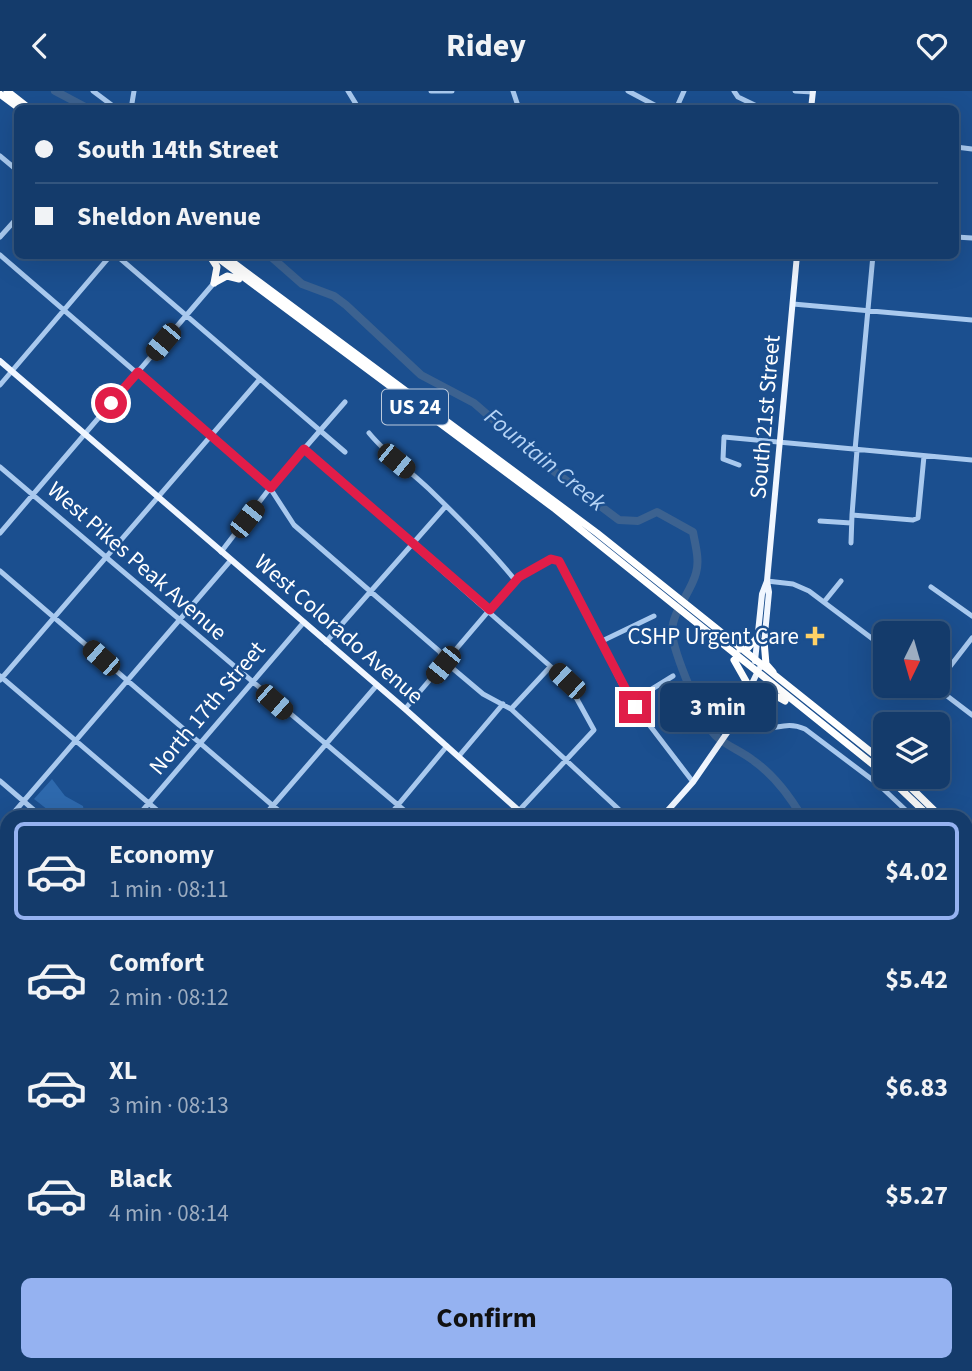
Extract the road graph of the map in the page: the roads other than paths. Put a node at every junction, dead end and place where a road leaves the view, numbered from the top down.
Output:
1 (7, 91) edge
2 (94, 91) edge
3 (431, 91) edge
4 (452, 91) edge
5 (628, 91) edge
6 (734, 91) edge
7 (795, 91) edge
8 (813, 92) edge
9 (0, 94) edge
10 (15, 105) edge
11 (25, 105) edge
12 (112, 105) edge
13 (654, 105) edge
14 (754, 105) edge
15 (0, 156) edge
16 (14, 168) edge
17 (14, 221) edge
18 (0, 237) edge
19 (0, 255) edge
20 (110, 259) edge
21 (118, 259) edge
22 (214, 259) edge
23 (217, 259) edge
24 (228, 259) edge
25 (797, 259) edge
26 (873, 259) edge
27 (214, 283) junction
28 (265, 295) junction
29 (793, 304) junction
30 (65, 311) junction
31 (868, 311) junction
32 (186, 316) junction
33 (972, 320) edge
34 (0, 361) edge
35 (12, 371) junction
36 (138, 372) junction
37 (260, 379) junction
38 (0, 385) edge
39 (345, 402) dead end
40 (321, 431) junction
41 (86, 433) junction
42 (369, 433) dead end
43 (211, 436) junction
44 (780, 444) junction
45 (304, 449) junction
46 (856, 450) junction
47 (345, 452) dead end
48 (924, 456) junction
49 (972, 460) edge
50 (739, 465) dead end
51 (0, 467) edge
52 (271, 488) junction
53 (33, 495) junction
54 (157, 497) junction
55 (444, 507) junction
56 (852, 515) junction
57 (820, 521) dead end
58 (851, 523) junction
59 (0, 533) edge
60 (412, 543) junction
61 (850, 543) dead end
62 (222, 552) junction
63 (106, 557) junction
64 (231, 560) junction
65 (0, 571) edge
66 (516, 580) junction
67 (767, 581) junction
68 (841, 581) dead end
69 (931, 587) dead end
70 (370, 591) junction
71 (671, 598) junction
72 (824, 602) junction
73 (490, 610) junction
74 (692, 615) junction
75 (654, 616) dead end
76 (972, 616) edge
77 (54, 618) junction
78 (179, 620) junction
79 (304, 622) junction
80 (972, 638) edge
81 (761, 639) junction
82 (873, 639) edge
83 (327, 642) junction
84 (600, 642) junction
85 (719, 644) junction
86 (733, 645) junction
87 (446, 661) junction
88 (551, 667) junction
89 (950, 667) edge
90 (757, 668) junction
91 (673, 676) dead end
92 (1, 678) edge
93 (127, 681) junction
94 (252, 683) junction
95 (377, 685) junction
96 (796, 694) junction
97 (950, 697) edge
98 (631, 702) junction
99 (503, 704) junction
100 (744, 705) junction
101 (405, 709) junction
102 (511, 709) junction
103 (802, 709) junction
104 (972, 715) edge
105 (736, 719) junction
106 (75, 741) junction
107 (200, 744) junction
108 (325, 746) junction
109 (447, 746) junction
110 (873, 754) edge
111 (459, 756) junction
112 (566, 760) junction
113 (873, 765) edge
114 (0, 781) edge
115 (693, 782) junction
116 (901, 789) edge
117 (912, 789) edge
118 (23, 801) junction
119 (149, 803) junction
120 (273, 806) junction
121 (397, 807) junction
122 (16, 810) edge
123 (34, 810) edge
124 (143, 810) edge
125 (157, 810) edge
126 (269, 810) edge
127 (278, 810) edge
128 (394, 810) edge
129 (402, 810) edge
130 (518, 810) edge
131 (520, 810) edge
132 (619, 810) edge
133 (668, 810) edge
134 (906, 810) edge
135 (923, 810) edge
136 (934, 810) edge

1 - 11 highway
2 - 12 street
3 - 4 street
5 - 13 street
6 - 14 street
7 - 8 street
9 - 10 highway
15 - 16 street
17 - 18 street
19 - 30 street
20 - 30 street
21 - 32 street
22 - 27 highway
23 - 28 highway, US 24
24 - 71 highway, US 24
25 - 29 main road, South 21st Street
26 - 31 street
27 - 28 highway
27 - 32 street
28 - 71 highway, US 24
29 - 31 street
29 - 44 main road, South 21st Street
30 - 35 street
30 - 36 street
31 - 33 street
31 - 46 street
32 - 36 street
32 - 37 street
34 - 35 main road, West Colorado Avenue
35 - 38 street
35 - 41 main road, West Colorado Avenue
36 - 41 street
36 - 43 street
37 - 40 street
37 - 43 street
39 - 40 street
40 - 45 street
40 - 47 street
41 - 53 street
41 - 54 main road, West Colorado Avenue
42 - 55 street
43 - 52 street
43 - 54 street
44 - 46 street
44 - 50 street
44 - 67 main road, South 21st Street
45 - 52 street
45 - 60 street
46 - 48 street
46 - 56 street
48 - 49 street
48 - 56 street
51 - 53 street, West Pikes Peak Avenue
52 - 62 street
52 - 70 street
53 - 59 street
53 - 63 street, West Pikes Peak Avenue
54 - 62 main road, West Colorado Avenue
54 - 63 street
55 - 60 street
55 - 66 street
56 - 58 street
57 - 58 street
58 - 61 street
60 - 70 street
60 - 73 street
62 - 64 main road, West Colorado Avenue
63 - 77 street
63 - 78 street, West Pikes Peak Avenue
64 - 78 street
64 - 79 main road, West Colorado Avenue
65 - 77 street
66 - 73 street
66 - 84 street
67 - 72 street
67 - 81 main road, South 21st Street
68 - 72 street
69 - 76 street
70 - 83 street
70 - 87 street
71 - 74 highway, US 24
72 - 82 street
73 - 87 street
73 - 88 street
74 - 85 highway, US 24
74 - 86 highway, US 24
75 - 84 street
77 - 92 street
77 - 93 street
78 - 93 street
78 - 94 street, West Pikes Peak Avenue
79 - 83 main road, West Colorado Avenue
79 - 94 street, North 17th Street
80 - 89 street
81 - 86 highway
81 - 90 main road, South 21st Street
81 - 96 highway
83 - 95 main road, West Colorado Avenue
84 - 98 street
85 - 90 highway, US 24
85 - 100 highway
86 - 90 highway, US 24
87 - 99 street
87 - 101 street
88 - 102 street
88 - 112 street
90 - 96 highway, US 24
90 - 100 main road, South 21st Street
90 - 103 highway, US 24
91 - 98 street
92 - 106 street
93 - 106 street
93 - 107 street
94 - 107 street, North 17th Street
94 - 108 street, West Pikes Peak Avenue
95 - 101 main road, West Colorado Avenue
95 - 108 street
96 - 110 highway, US 24
97 - 104 street
98 - 115 street
99 - 102 street
99 - 111 street
100 - 103 highway
100 - 105 main road, South 21st Street
101 - 109 main road, West Colorado Avenue
102 - 112 street
103 - 113 highway, US 24
105 - 115 main road, South 21st Street
105 - 134 street
106 - 118 street
106 - 119 street
107 - 119 street, North 17th Street
107 - 120 street
108 - 120 street
108 - 121 street, West Pikes Peak Avenue
109 - 111 main road, West Colorado Avenue
109 - 121 street
111 - 130 main road, West Colorado Avenue
112 - 131 street
112 - 132 street
114 - 118 street
115 - 133 main road, South 21st Street
116 - 135 highway, US 24
117 - 136 highway
118 - 122 street
118 - 123 street
119 - 124 street, North 17th Street
119 - 125 street
120 - 126 street
120 - 127 street
121 - 128 street
121 - 129 street, West Pikes Peak Avenue

